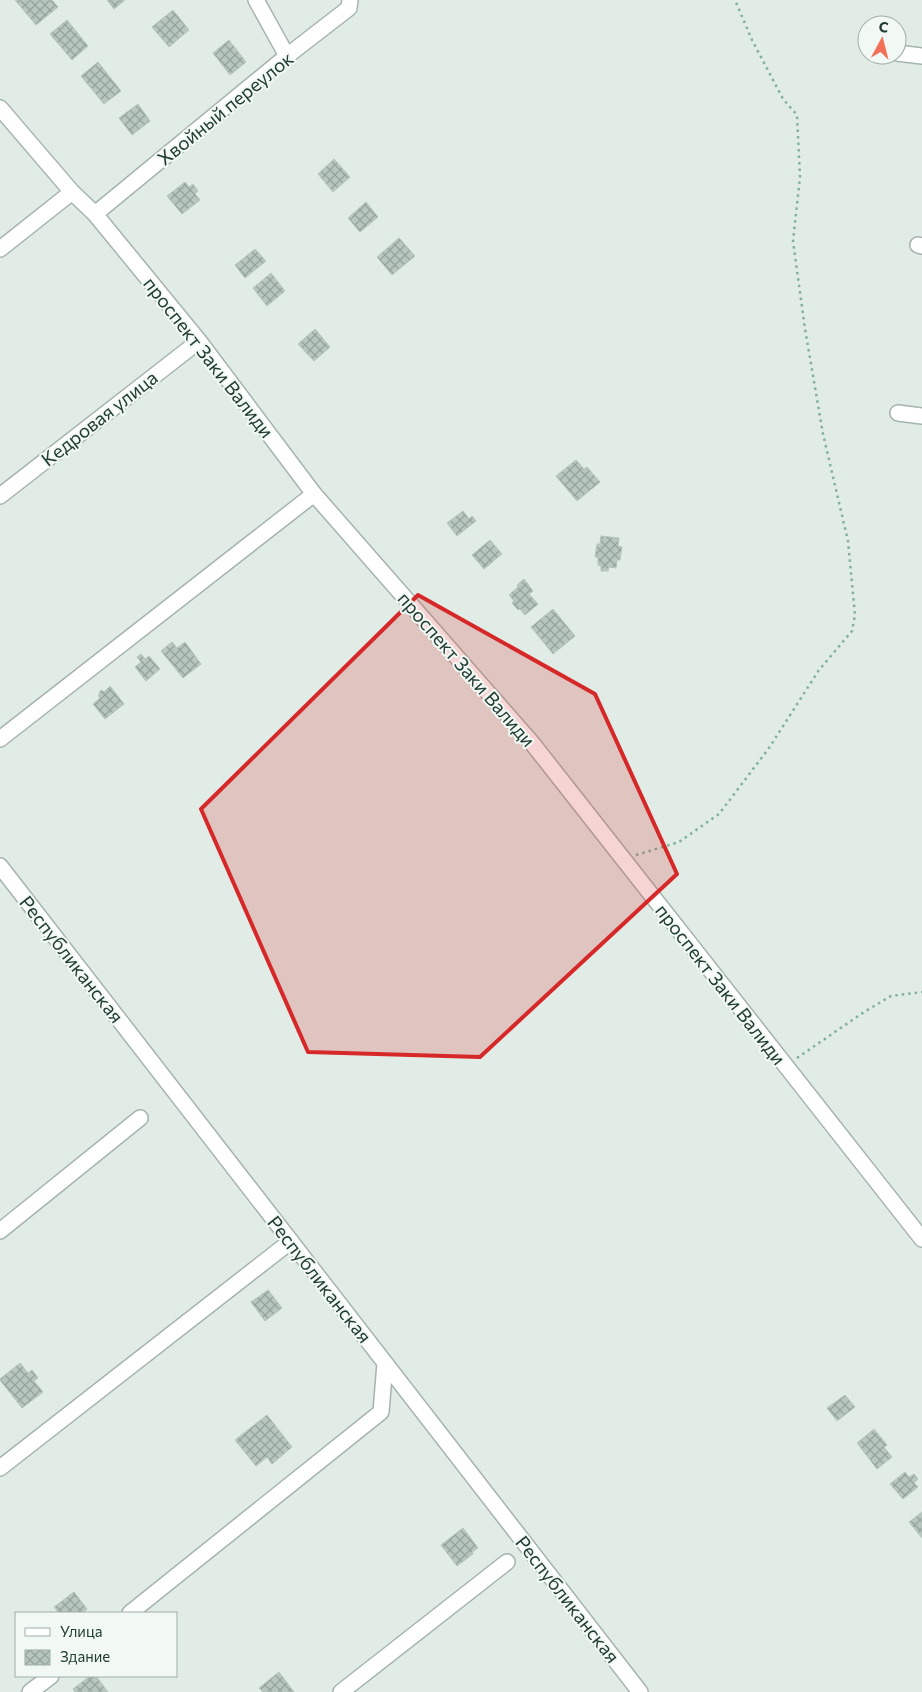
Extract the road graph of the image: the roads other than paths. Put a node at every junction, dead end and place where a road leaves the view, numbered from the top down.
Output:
1 (256, 0) edge
2 (350, 0) edge
3 (907, 54) edge
4 (287, 56) junction
5 (922, 56) edge
6 (0, 108) edge
7 (72, 192) junction
8 (95, 214) junction
9 (0, 250) edge
10 (199, 341) junction
11 (898, 413) dead end
12 (922, 416) edge
13 (314, 494) junction
14 (0, 496) edge
15 (0, 739) edge
16 (0, 866) edge
17 (140, 1118) dead end
18 (0, 1231) edge
19 (922, 1239) edge
20 (291, 1241) junction
21 (385, 1363) junction
22 (0, 1468) edge
23 (507, 1562) dead end
24 (131, 1612) edge
25 (50, 1677) edge
26 (30, 1692) edge
27 (341, 1692) edge
28 (640, 1692) edge

1 - 4 street
2 - 4 street, Хвойный переулок
3 - 5 street
4 - 8 street, Хвойный переулок
6 - 7 street, проспект Заки Валиди
7 - 8 street, проспект Заки Валиди
7 - 9 street
8 - 10 street, проспект Заки Валиди
10 - 13 street, проспект Заки Валиди
10 - 14 street, Кедровая улица
11 - 12 street
13 - 15 street
13 - 19 street, проспект Заки Валиди
16 - 20 street, Республиканская
17 - 18 street
20 - 21 street, Республиканская
20 - 22 street
21 - 24 street
21 - 28 street, Республиканская
23 - 27 street
25 - 26 street

